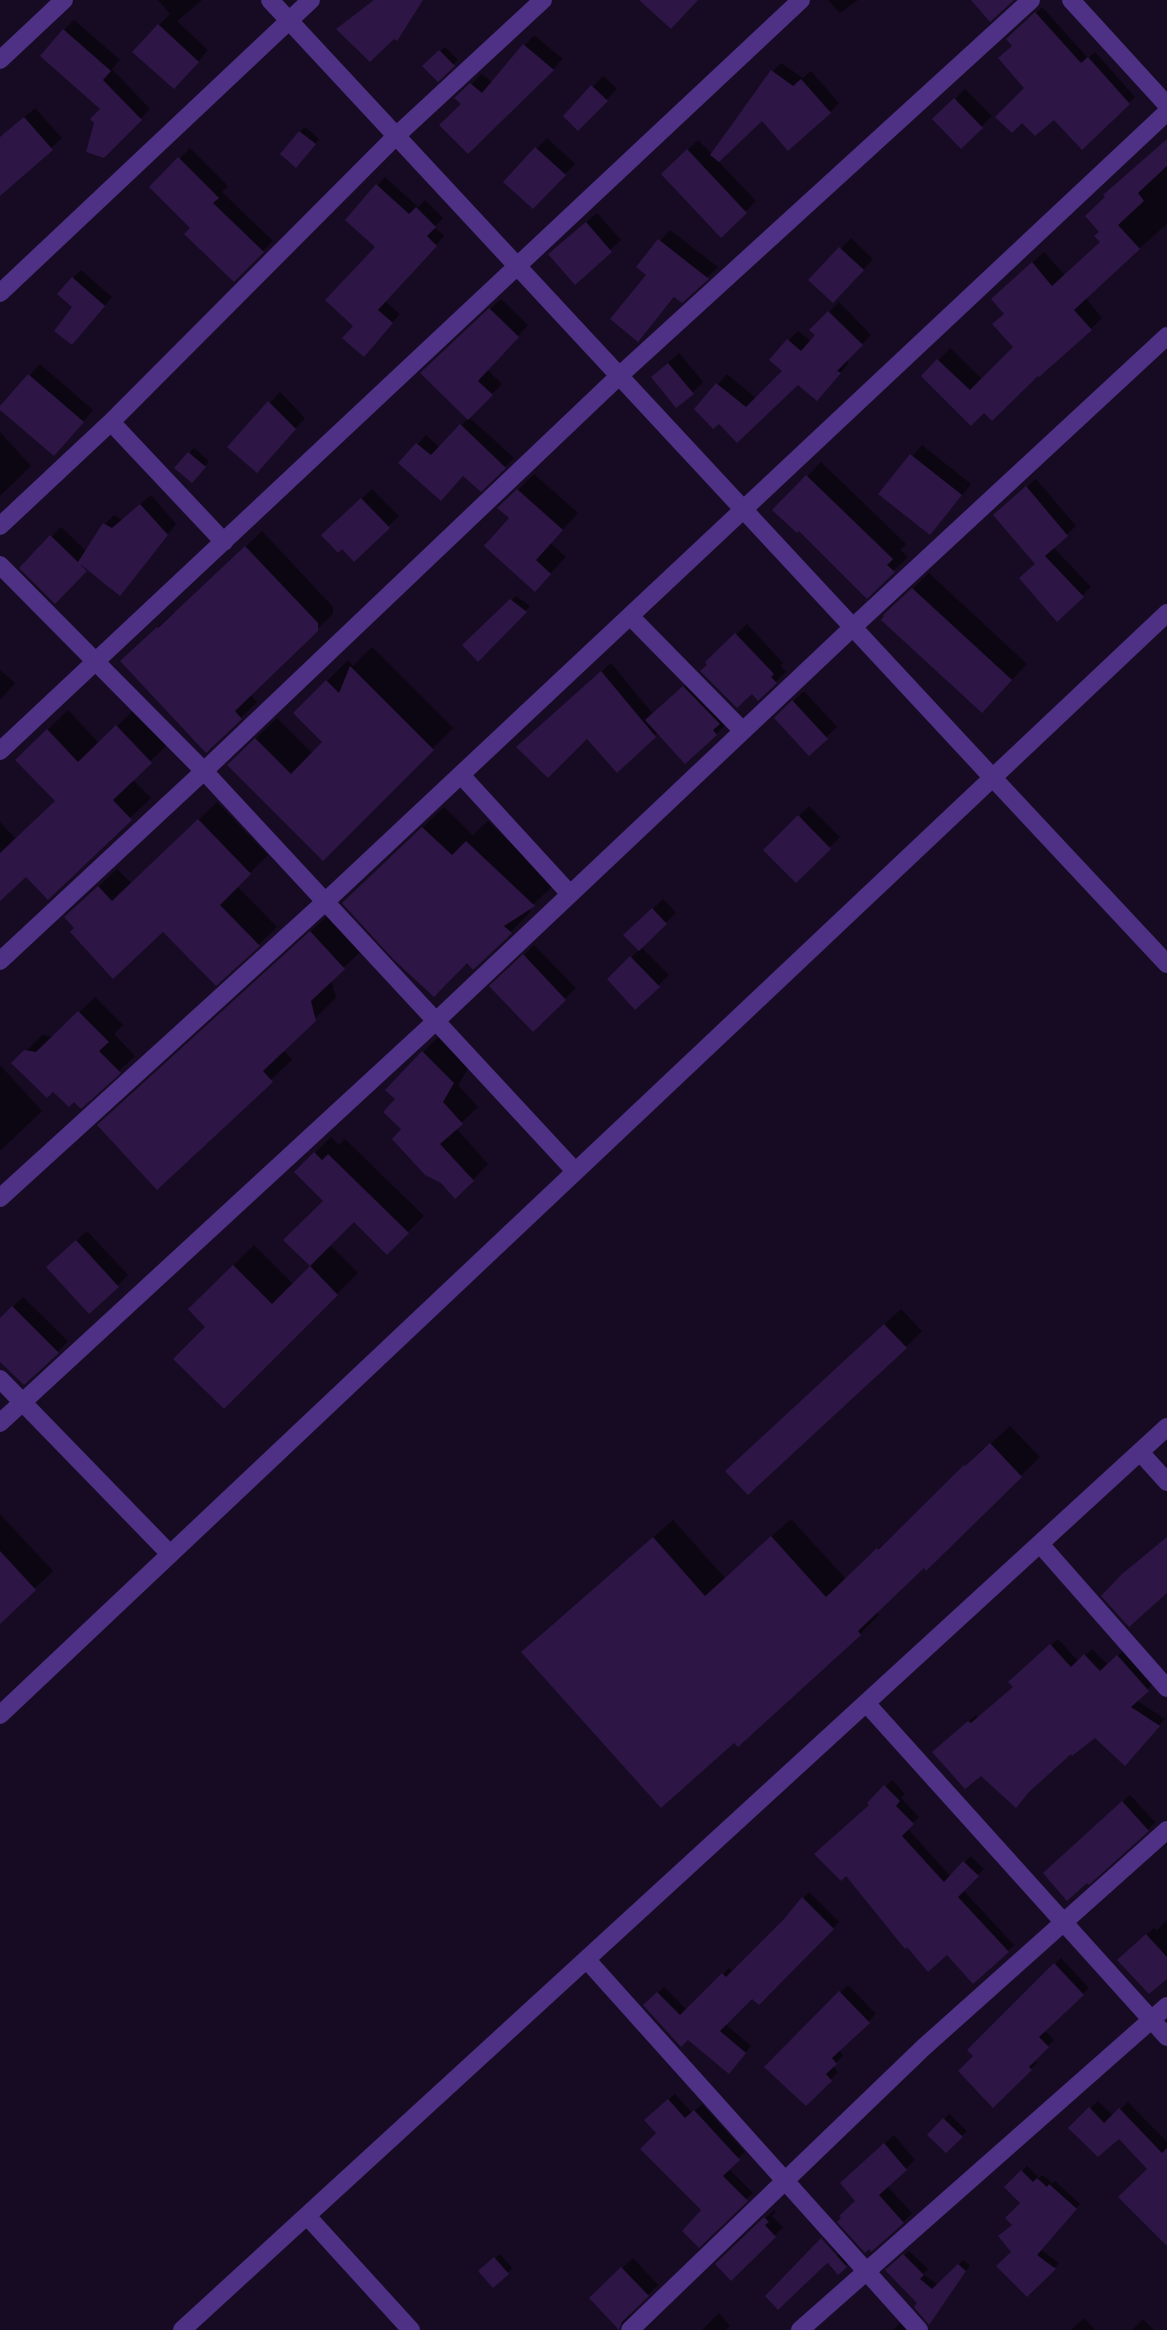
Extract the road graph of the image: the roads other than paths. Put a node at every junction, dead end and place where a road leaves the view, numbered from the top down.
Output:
1 (64, 0) edge
2 (270, 0) edge
3 (311, 0) edge
4 (543, 0) edge
5 (801, 0) edge
6 (1031, 0) edge
7 (1071, 0) edge
8 (289, 21) junction
9 (0, 60) edge
10 (1167, 105) edge
11 (1167, 112) edge
12 (396, 136) junction
13 (517, 266) junction
14 (0, 293) edge
15 (1167, 336) edge
16 (619, 376) junction
17 (111, 422) junction
18 (743, 510) junction
19 (0, 526) edge
20 (224, 542) junction
21 (0, 565) edge
22 (1167, 613) edge
23 (630, 615) junction
24 (852, 628) junction
25 (97, 662) junction
26 (743, 731) junction
27 (0, 751) edge
28 (204, 771) junction
29 (461, 775) junction
30 (993, 778) junction
31 (570, 894) junction
32 (326, 902) junction
33 (0, 961) edge
34 (1167, 964) edge
35 (436, 1021) junction
36 (575, 1171) junction
37 (0, 1198) edge
38 (0, 1378) edge
39 (22, 1402) junction
40 (0, 1423) edge
41 (1167, 1427) edge
42 (1140, 1452) junction
43 (1167, 1482) edge
44 (1040, 1544) junction
45 (170, 1554) junction
46 (1167, 1688) edge
47 (866, 1703) junction
48 (0, 1715) edge
49 (1167, 1830) edge
50 (1064, 1922) junction
51 (587, 1960) junction
52 (1167, 2006) edge
53 (1152, 2021) junction
54 (1167, 2037) edge
55 (784, 2181) junction
56 (308, 2217) junction
57 (866, 2272) junction
58 (182, 2330) edge
59 (411, 2330) edge
60 (630, 2330) edge
61 (800, 2330) edge
62 (919, 2330) edge

1 - 9 street
2 - 8 street
3 - 8 street
4 - 12 street
5 - 13 street
6 - 16 street
7 - 10 street
8 - 12 street
8 - 14 street
11 - 18 street
12 - 13 street
12 - 17 street
13 - 16 street
13 - 20 street
15 - 24 street
16 - 18 street
16 - 28 street
17 - 19 street
17 - 20 street
18 - 23 street
18 - 24 street
20 - 25 street
21 - 25 street
22 - 30 street
23 - 26 street
23 - 29 street
24 - 26 street
24 - 30 street
25 - 27 street
25 - 28 street
26 - 31 street
28 - 32 street
28 - 33 street
29 - 31 street
29 - 32 street
30 - 34 street
30 - 36 street
31 - 35 street
32 - 35 street
32 - 37 street
35 - 36 street
35 - 39 street
36 - 45 street
38 - 39 street
39 - 40 street
39 - 45 street
41 - 42 street
42 - 43 street
42 - 44 street
44 - 46 street
44 - 47 street
45 - 48 street
47 - 50 street
47 - 51 street
49 - 50 street
50 - 53 street
50 - 55 street
51 - 55 street
51 - 56 street
52 - 53 street
53 - 54 street
53 - 57 street
55 - 57 street
55 - 60 street
56 - 58 street
56 - 59 street
57 - 61 street
57 - 62 street

